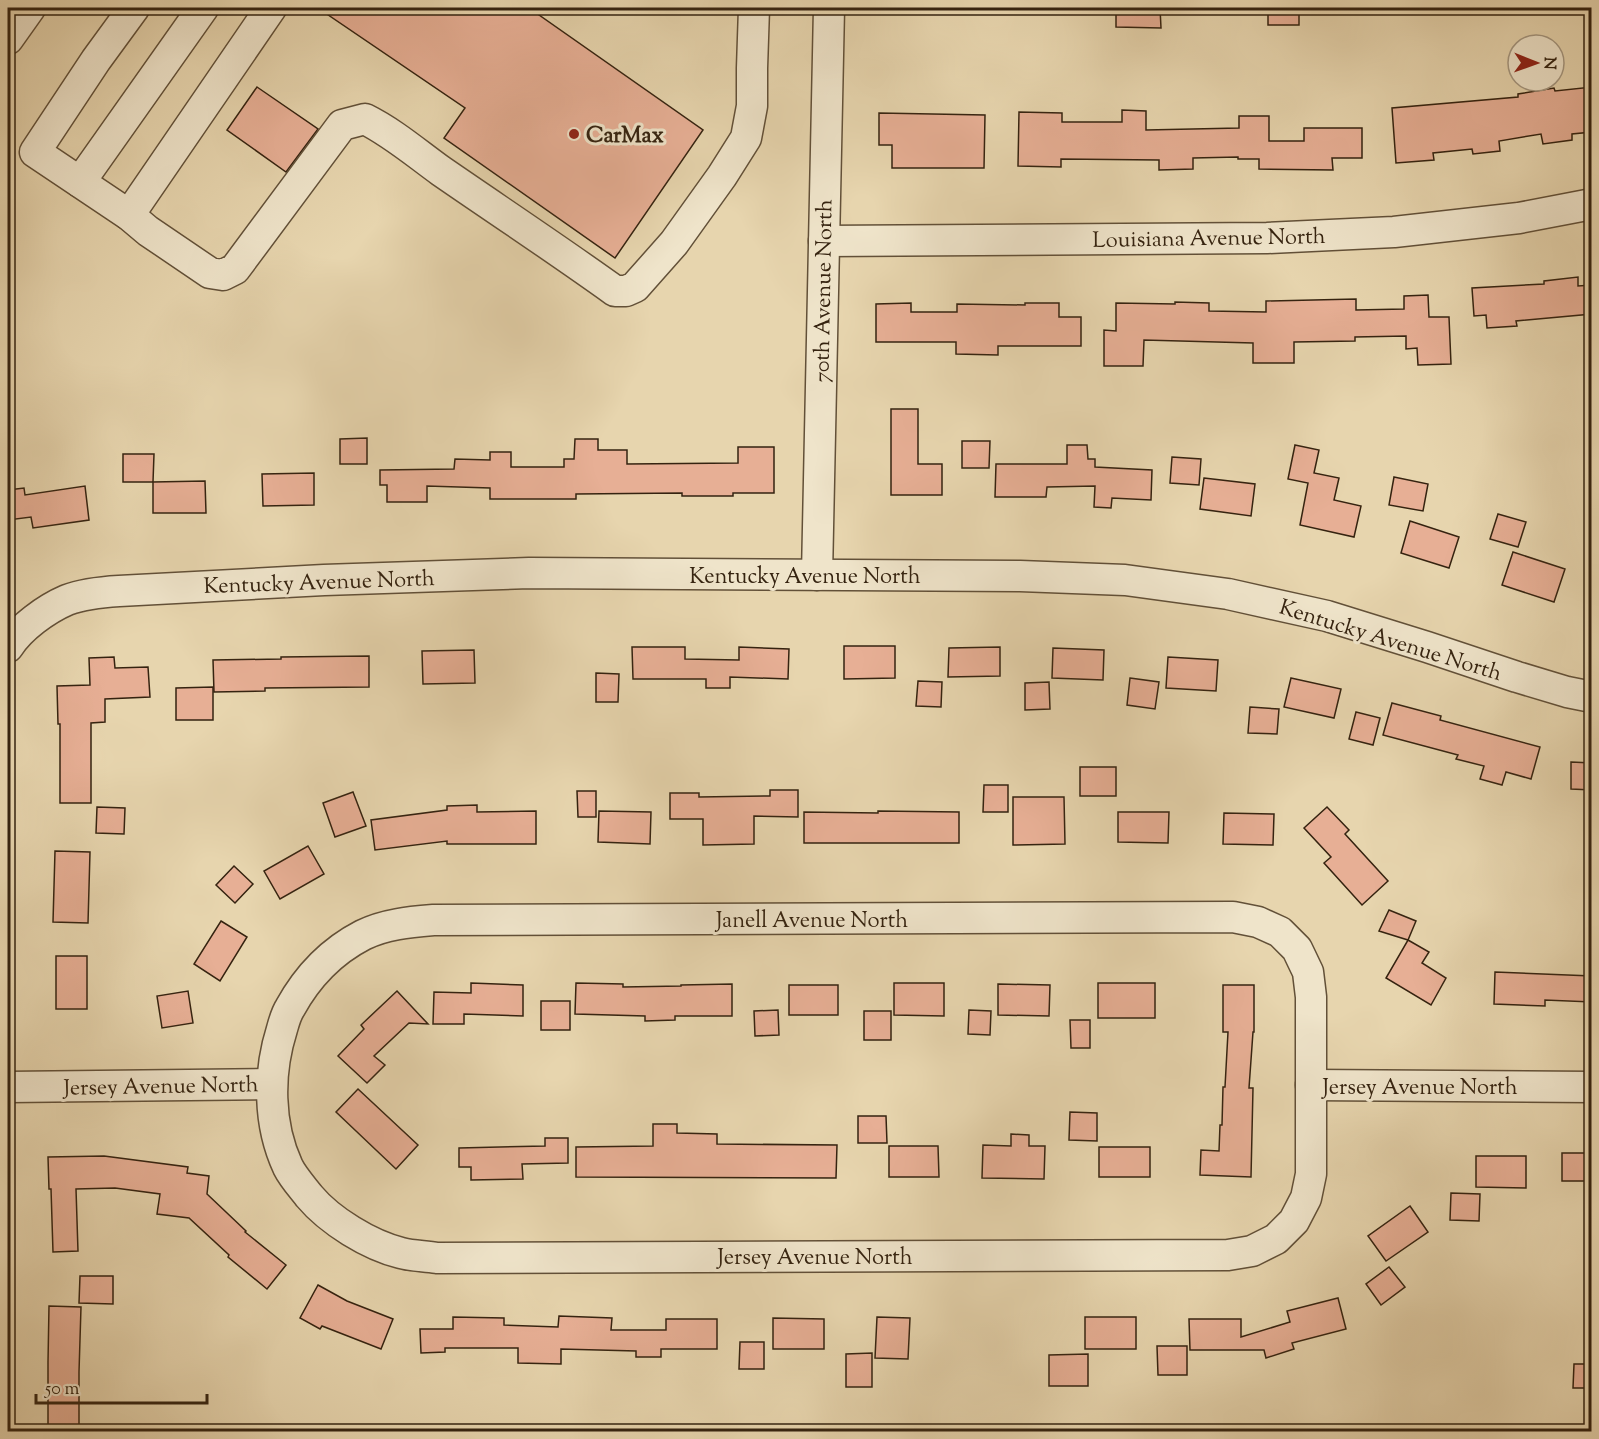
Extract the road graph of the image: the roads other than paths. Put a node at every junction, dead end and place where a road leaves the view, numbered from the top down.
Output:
1 (30, 8) edge
2 (134, 8) edge
3 (203, 8) edge
4 (271, 8) edge
5 (754, 8) edge
6 (829, 8) edge
7 (8, 39) edge
8 (80, 182) junction
9 (1592, 204) edge
10 (129, 214) junction
11 (824, 241) junction
12 (816, 575) junction
13 (11, 642) edge
14 (1592, 697) edge
15 (271, 1084) junction
16 (1311, 1085) junction
17 (8, 1087) edge
18 (1592, 1087) edge

1 - 7 street
2 - 8 street
3 - 8 street
4 - 10 street
5 - 10 street
6 - 11 street, 70th Avenue North
8 - 10 street
9 - 11 street, Louisiana Avenue North
11 - 12 street, 70th Avenue North
12 - 13 street, Kentucky Avenue North
12 - 14 street, Kentucky Avenue North
15 - 16 street, Janell Avenue North
15 - 16 street, Jersey Avenue North
15 - 17 street, Jersey Avenue North
16 - 18 street, Jersey Avenue North

